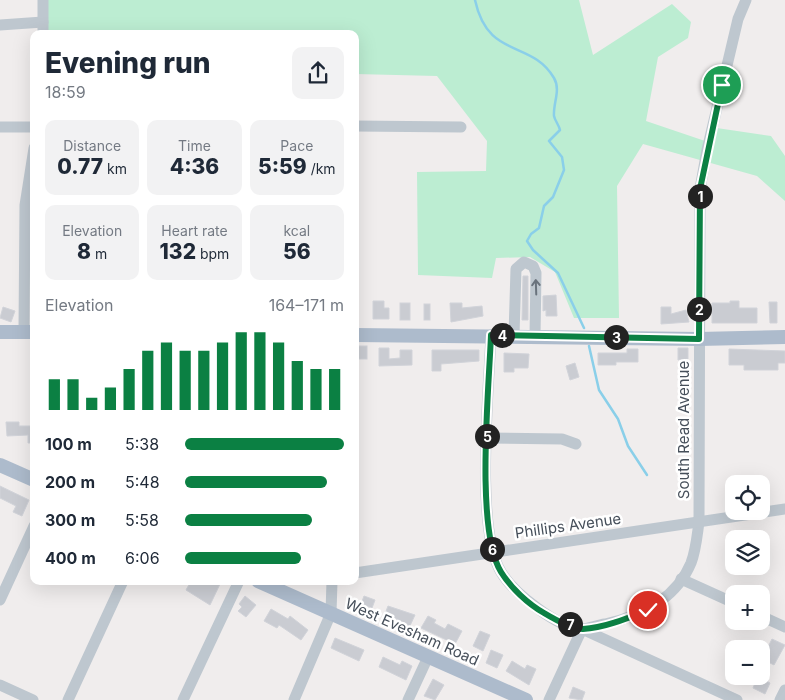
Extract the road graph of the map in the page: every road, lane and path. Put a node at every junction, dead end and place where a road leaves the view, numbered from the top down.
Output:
1 (43, 0) edge
2 (746, 0) edge
3 (43, 22) junction
4 (0, 24) edge
5 (43, 30) edge
6 (359, 126) edge
7 (0, 127) edge
8 (30, 127) edge
9 (461, 127) dead end
10 (30, 173) edge
11 (0, 332) edge
12 (29, 332) edge
13 (359, 335) edge
14 (491, 335) junction
15 (514, 335) junction
16 (535, 336) junction
17 (785, 337) edge
18 (699, 339) junction
19 (487, 438) junction
20 (576, 444) dead end
21 (0, 465) edge
22 (30, 478) edge
23 (785, 509) edge
24 (699, 522) junction
25 (30, 535) edge
26 (492, 553) junction
27 (359, 572) edge
28 (681, 579) junction
29 (121, 585) edge
30 (237, 585) edge
31 (267, 585) edge
32 (332, 585) edge
33 (725, 599) edge
34 (0, 600) edge
35 (331, 613) junction
36 (770, 620) edge
37 (785, 627) edge
38 (582, 629) junction
39 (428, 656) junction
40 (0, 685) edge
41 (785, 690) edge
42 (33, 700) edge
43 (68, 700) edge
44 (183, 700) edge
45 (294, 700) edge
46 (408, 700) edge
47 (523, 700) edge
48 (549, 700) edge
49 (737, 700) edge
50 (780, 700) edge

1 - 3 street
2 - 18 street, South Read Avenue
3 - 4 street
3 - 5 street
6 - 9 street
7 - 8 street
10 - 12 street
11 - 12 main road
13 - 14 main road
14 - 15 main road
14 - 19 street
15 - 16 main road
16 -> 15 street
16 - 18 main road
17 - 18 main road
18 - 24 street, South Read Avenue
19 - 20 street
19 - 26 street
21 - 22 main road
23 - 24 street, Phillips Avenue
24 - 26 street, Phillips Avenue
24 - 28 street, South Read Avenue
25 - 34 street
26 - 27 street, Phillips Avenue
26 - 38 street
28 - 33 street
28 - 38 street, South Read Avenue
29 - 43 street
30 - 44 street
31 - 35 main road, West Evesham Road
32 - 35 street
35 - 39 main road, West Evesham Road
35 - 45 street
36 - 37 street
38 - 48 street
38 - 49 street
39 - 46 street
39 - 47 main road, West Evesham Road
40 - 42 street
41 - 50 street

